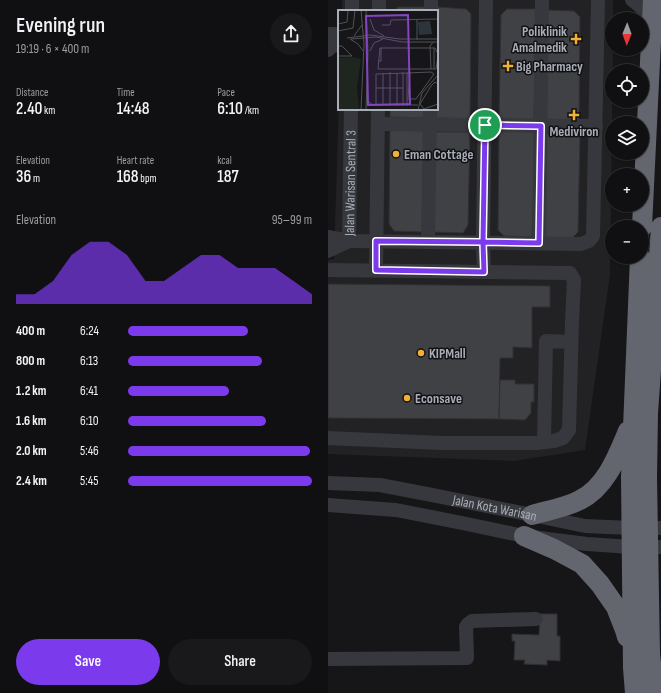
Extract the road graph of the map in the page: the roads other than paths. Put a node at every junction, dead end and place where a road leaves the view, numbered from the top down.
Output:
1 (486, 0) edge
2 (542, 0) edge
3 (598, 0) edge
4 (632, 0) edge
5 (654, 0) edge
6 (652, 23) junction
7 (338, 45) edge
8 (328, 50) edge
9 (351, 110) edge
10 (378, 110) edge
11 (430, 110) edge
12 (378, 124) junction
13 (429, 124) junction
14 (485, 125) junction
15 (541, 126) junction
16 (596, 126) junction
17 (642, 220) edge
18 (661, 227) edge
19 (328, 237) edge
20 (349, 241) junction
21 (376, 241) junction
22 (428, 242) junction
23 (483, 242) junction
24 (539, 243) junction
25 (328, 251) edge
26 (640, 264) edge
27 (328, 270) edge
28 (376, 270) junction
29 (484, 272) junction
30 (571, 342) junction
31 (640, 416) junction
32 (328, 438) edge
33 (544, 442) junction
34 (630, 477) junction
35 (328, 483) edge
36 (661, 500) edge
37 (328, 505) edge
38 (532, 515) junction
39 (631, 528) junction
40 (661, 528) edge
41 (524, 536) junction
42 (631, 547) junction
43 (661, 547) edge
44 (661, 576) edge
45 (632, 606) junction
46 (536, 619) dead end
47 (328, 659) edge
48 (633, 668) junction
49 (635, 693) edge
50 (654, 693) edge

1 - 14 street
2 - 15 street
3 - 16 street
4 - 6 street
5 - 6 highway
6 - 17 highway
7 - 8 street
9 - 20 street, Jalan Warisan Sentral 3
10 - 12 street
11 - 13 street
12 - 13 street
12 - 21 street
13 - 14 street
13 - 22 street
14 - 15 street
14 - 23 street
15 - 16 street
15 - 24 street
16 - 24 street, Jalan Warisan Sentral 3
18 - 31 highway
19 - 20 street
20 - 21 street, Jalan Warisan Sentral 3
20 - 25 street
21 - 22 street, Jalan Warisan Sentral 3
21 - 28 street
22 - 23 street, Jalan Warisan Sentral 3
23 - 24 street, Jalan Warisan Sentral 3
23 - 29 street
26 - 31 highway
27 - 28 street
28 - 29 street
29 - 30 street
30 - 33 street
30 - 33 street
31 - 34 highway
31 - 38 highway
31 - 50 highway, bridge
32 - 33 street
34 - 36 highway
34 - 39 highway
35 - 38 street, Jalan Kota Warisan
37 - 41 street, Jalan Kota Warisan
38 - 39 street, Jalan Kota Warisan
39 - 40 street, Jalan Kota Warisan
39 - 42 highway
41 - 42 street, Jalan Kota Warisan
41 - 48 highway
42 - 43 street, Jalan Kota Warisan
42 - 45 highway
44 - 45 highway
45 - 48 highway
46 - 47 street
48 - 49 highway

